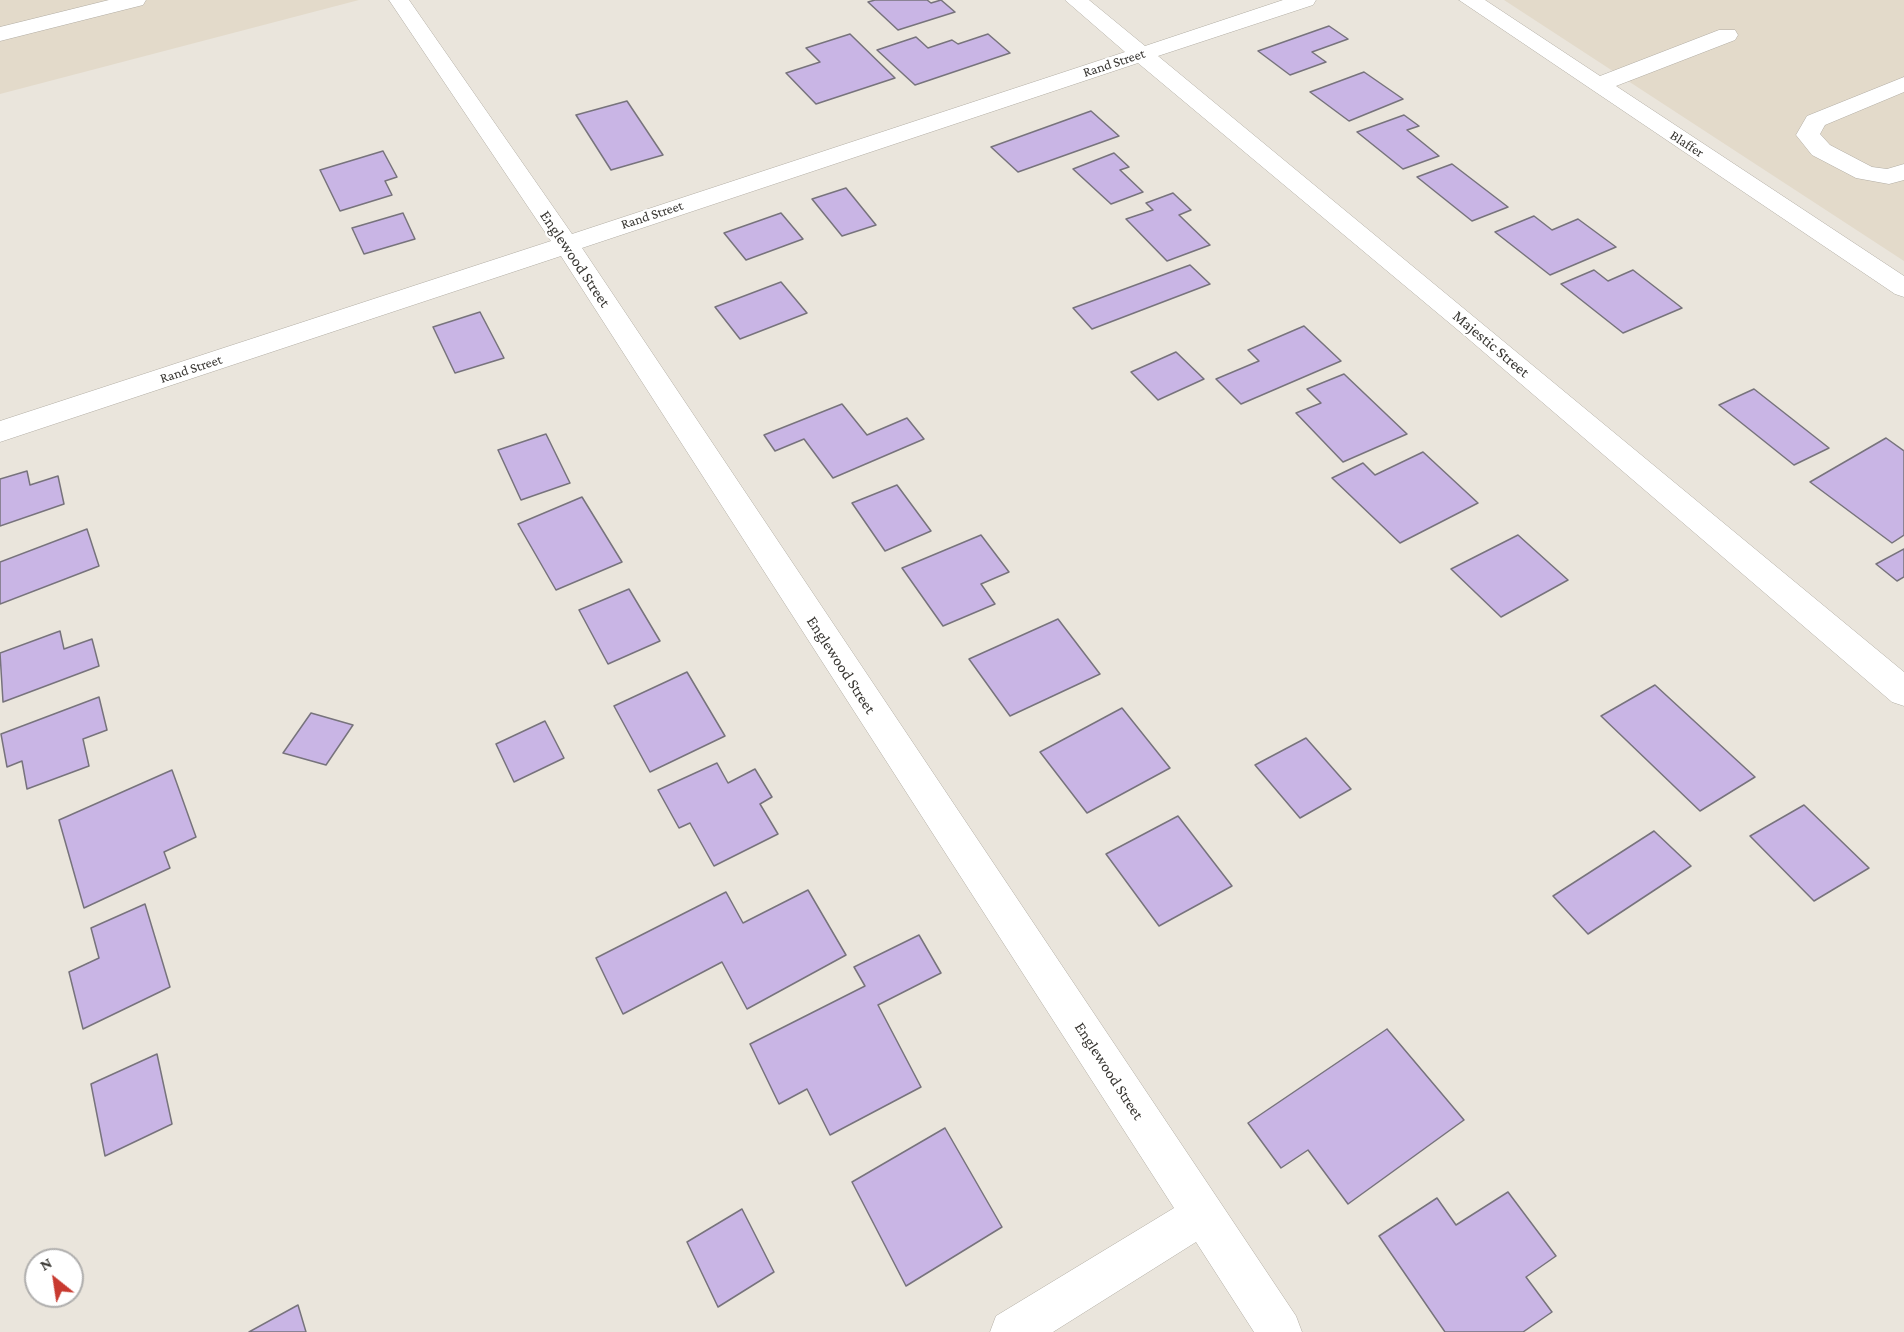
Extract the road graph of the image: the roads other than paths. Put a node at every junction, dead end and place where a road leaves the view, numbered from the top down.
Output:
1 (135, 0) edge
2 (1076, 0) edge
3 (1305, 0) edge
4 (1470, 0) edge
5 (399, 1) edge
6 (0, 34) edge
7 (1727, 35) dead end
8 (1141, 54) junction
9 (1904, 84) edge
10 (1598, 85) junction
11 (1904, 171) edge
12 (566, 244) junction
13 (1904, 288) edge
14 (0, 432) edge
15 (1904, 692) edge
16 (1203, 1214) junction
17 (1012, 1332) edge
18 (1280, 1332) edge

1 - 6 street
2 - 8 street, Majestic Street
3 - 8 street, Rand Street
4 - 10 street, Blaffer
5 - 12 street, Englewood Street
7 - 10 street
8 - 12 street, Rand Street
8 - 15 street, Majestic Street
9 - 11 street
10 - 13 street, Blaffer
12 - 14 street, Rand Street
12 - 16 street, Englewood Street
16 - 17 street
16 - 18 street, Englewood Street

